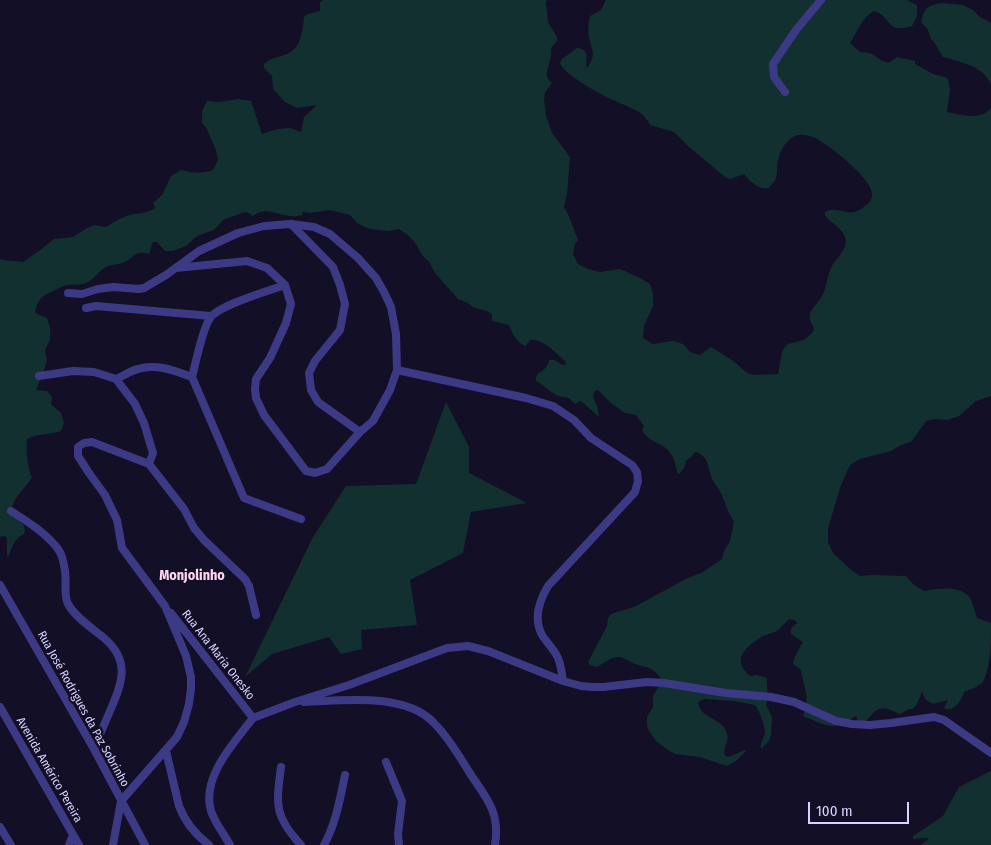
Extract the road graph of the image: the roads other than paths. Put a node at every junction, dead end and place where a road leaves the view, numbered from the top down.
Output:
1 (821, 0) edge
2 (785, 92) dead end
3 (290, 224) junction
4 (176, 268) junction
5 (285, 285) junction
6 (68, 293) dead end
7 (86, 308) dead end
8 (211, 316) junction
9 (397, 370) junction
10 (39, 376) dead end
11 (192, 377) junction
12 (116, 379) junction
13 (360, 432) junction
14 (149, 464) junction
15 (11, 511) dead end
16 (301, 519) dead end
17 (0, 585) edge
18 (166, 606) junction
19 (256, 615) dead end
20 (563, 681) junction
21 (295, 702) junction
22 (0, 707) edge
23 (253, 718) junction
24 (94, 749) junction
25 (166, 751) junction
26 (991, 753) edge
27 (386, 762) dead end
28 (281, 767) dead end
29 (345, 775) dead end
30 (121, 801) junction
31 (0, 827) edge
32 (73, 835) junction
33 (7, 843) edge
34 (69, 845) edge
35 (79, 845) edge
36 (113, 845) edge
37 (144, 845) edge
38 (209, 845) edge
39 (230, 845) edge
40 (301, 845) edge
41 (324, 845) edge
42 (399, 845) edge
43 (495, 845) edge

1 - 2 street
3 - 4 street
3 - 9 street
3 - 13 street
4 - 5 street
4 - 6 street
5 - 8 street
5 - 13 street
7 - 8 street
8 - 11 street
9 - 13 street
9 - 20 street
10 - 12 street
11 - 12 street
11 - 16 street
12 - 14 street
14 - 18 street
14 - 19 street
15 - 24 street
17 - 24 street, Rua José Rodrigues da Paz Sobrinho
18 - 23 street, Rua Ana Maria Onesko
18 - 25 street
20 - 21 street
20 - 26 street
21 - 23 street
21 - 43 street
22 - 32 street, Avenida Américo Pereira
23 - 39 street
24 - 30 street, Rua José Rodrigues da Paz Sobrinho
25 - 30 street
25 - 38 street
27 - 42 street
28 - 40 street
29 - 41 street
30 - 36 street
30 - 37 street, Rua José Rodrigues da Paz Sobrinho
31 - 33 street
32 - 34 street
32 - 35 street, Avenida Américo Pereira

